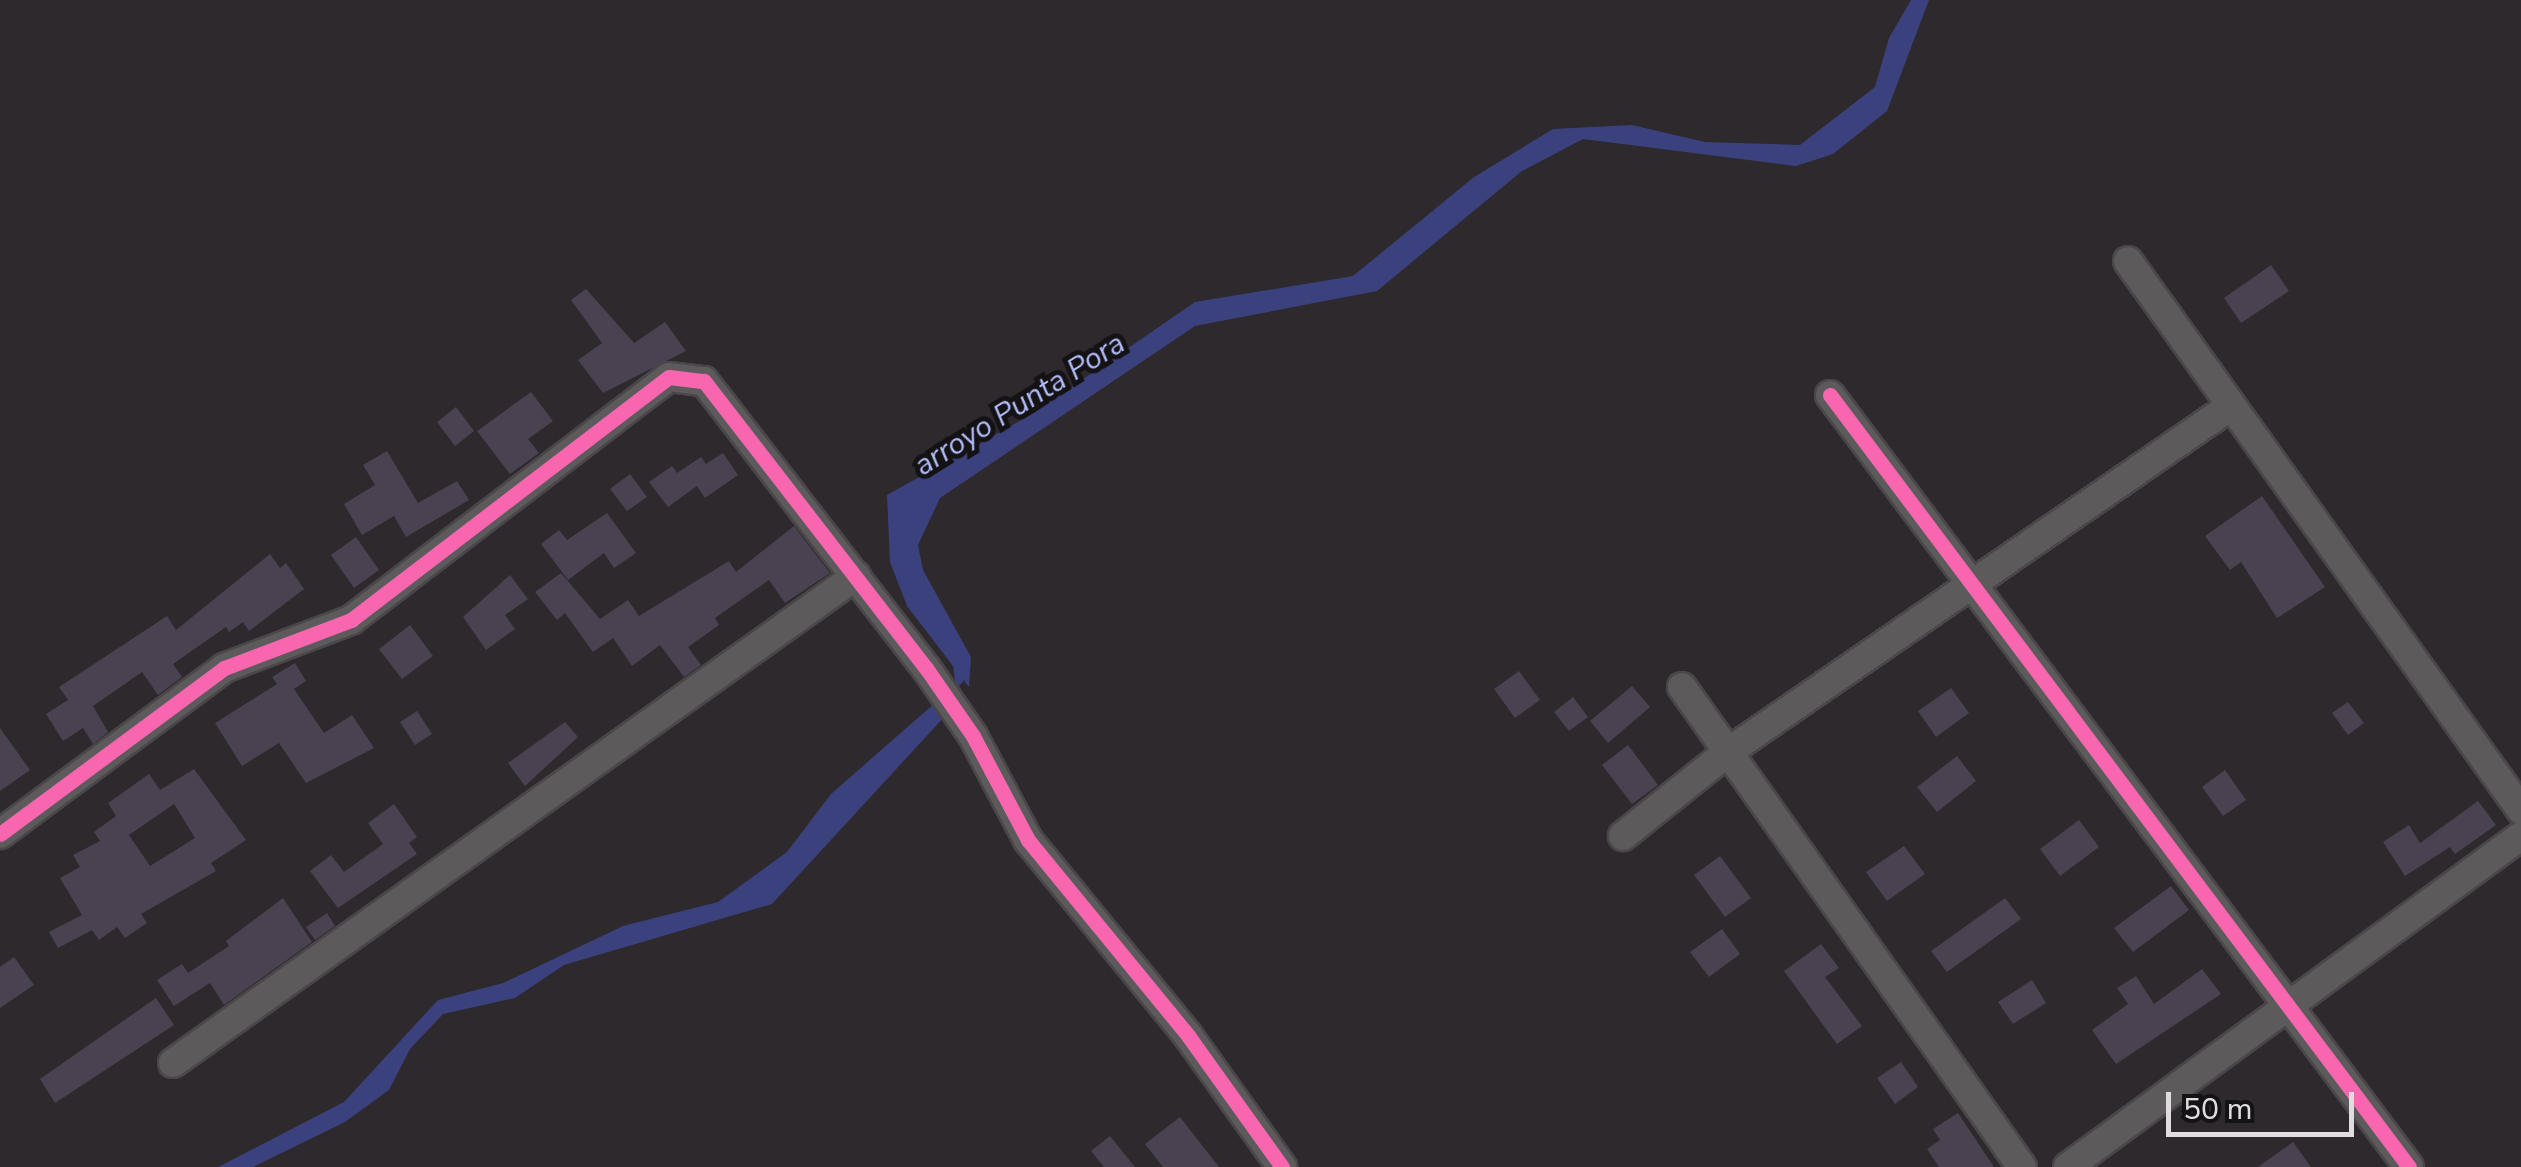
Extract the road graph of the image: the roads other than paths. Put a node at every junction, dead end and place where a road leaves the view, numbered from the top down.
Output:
1 (2128, 261) dead end
2 (1830, 396) dead end
3 (2232, 406) junction
4 (856, 576) junction
5 (1972, 584) junction
6 (1682, 687) dead end
7 (1728, 752) junction
8 (2521, 810) edge
9 (0, 834) edge
10 (1623, 836) dead end
11 (2521, 836) edge
12 (2288, 1006) junction
13 (173, 1063) dead end
14 (1282, 1167) edge
15 (2022, 1167) edge
16 (2068, 1167) edge
17 (2409, 1167) edge

1 - 3 street
2 - 5 street
3 - 5 street
3 - 8 street
4 - 9 street
4 - 13 street
4 - 14 street
5 - 7 street
5 - 12 street
6 - 7 street
7 - 10 street
7 - 15 street
11 - 12 street
12 - 16 street
12 - 17 street

